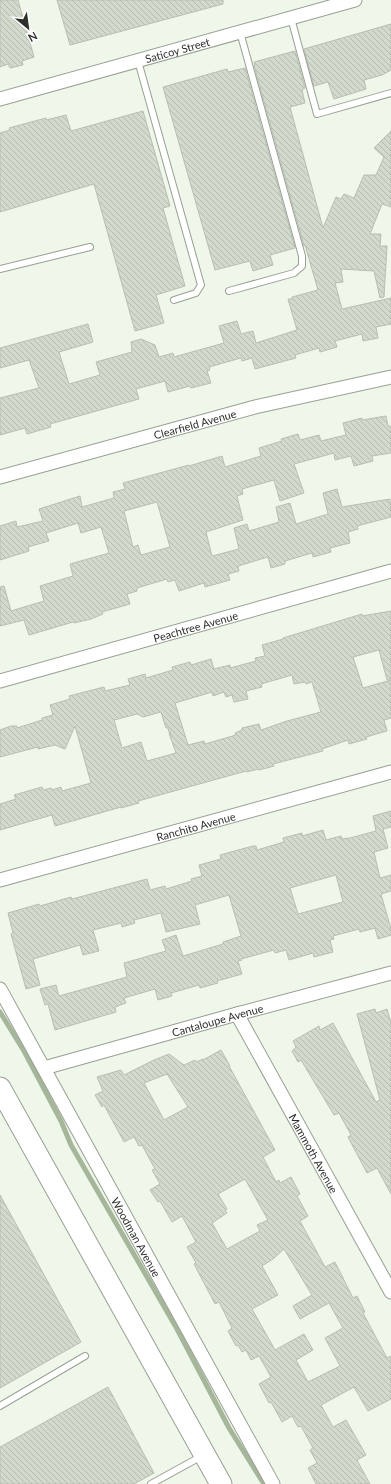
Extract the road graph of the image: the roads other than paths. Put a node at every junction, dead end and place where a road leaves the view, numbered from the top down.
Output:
1 (356, 0) edge
2 (291, 18) junction
3 (240, 32) junction
4 (138, 61) junction
5 (391, 93) edge
6 (0, 99) edge
7 (90, 247) dead end
8 (0, 269) edge
9 (229, 291) dead end
10 (174, 300) dead end
11 (391, 377) edge
12 (0, 477) edge
13 (391, 572) edge
14 (0, 682) edge
15 (391, 772) edge
16 (0, 880) edge
17 (391, 972) edge
18 (0, 989) edge
19 (237, 1014) junction
20 (44, 1068) junction
21 (0, 1088) edge
22 (391, 1292) edge
23 (85, 1356) dead end
24 (0, 1406) edge
25 (205, 1454) junction
26 (151, 1484) edge
27 (221, 1484) edge
28 (273, 1484) edge

1 - 2 street, Saticoy Street
2 - 3 street, Saticoy Street
2 - 5 lane
3 - 4 street, Saticoy Street
3 - 9 lane
4 - 6 street, Saticoy Street
4 - 10 lane
7 - 8 lane
11 - 12 street, Clearfield Avenue
13 - 14 street, Peachtree Avenue
15 - 16 street, Ranchito Avenue
17 - 19 street, Cantaloupe Avenue
18 - 20 street, Woodman Avenue
19 - 20 street, Cantaloupe Avenue
19 - 22 street, Mammoth Avenue
20 - 28 street, Woodman Avenue
21 - 25 main road
23 - 24 lane
25 - 26 lane
25 - 27 main road

